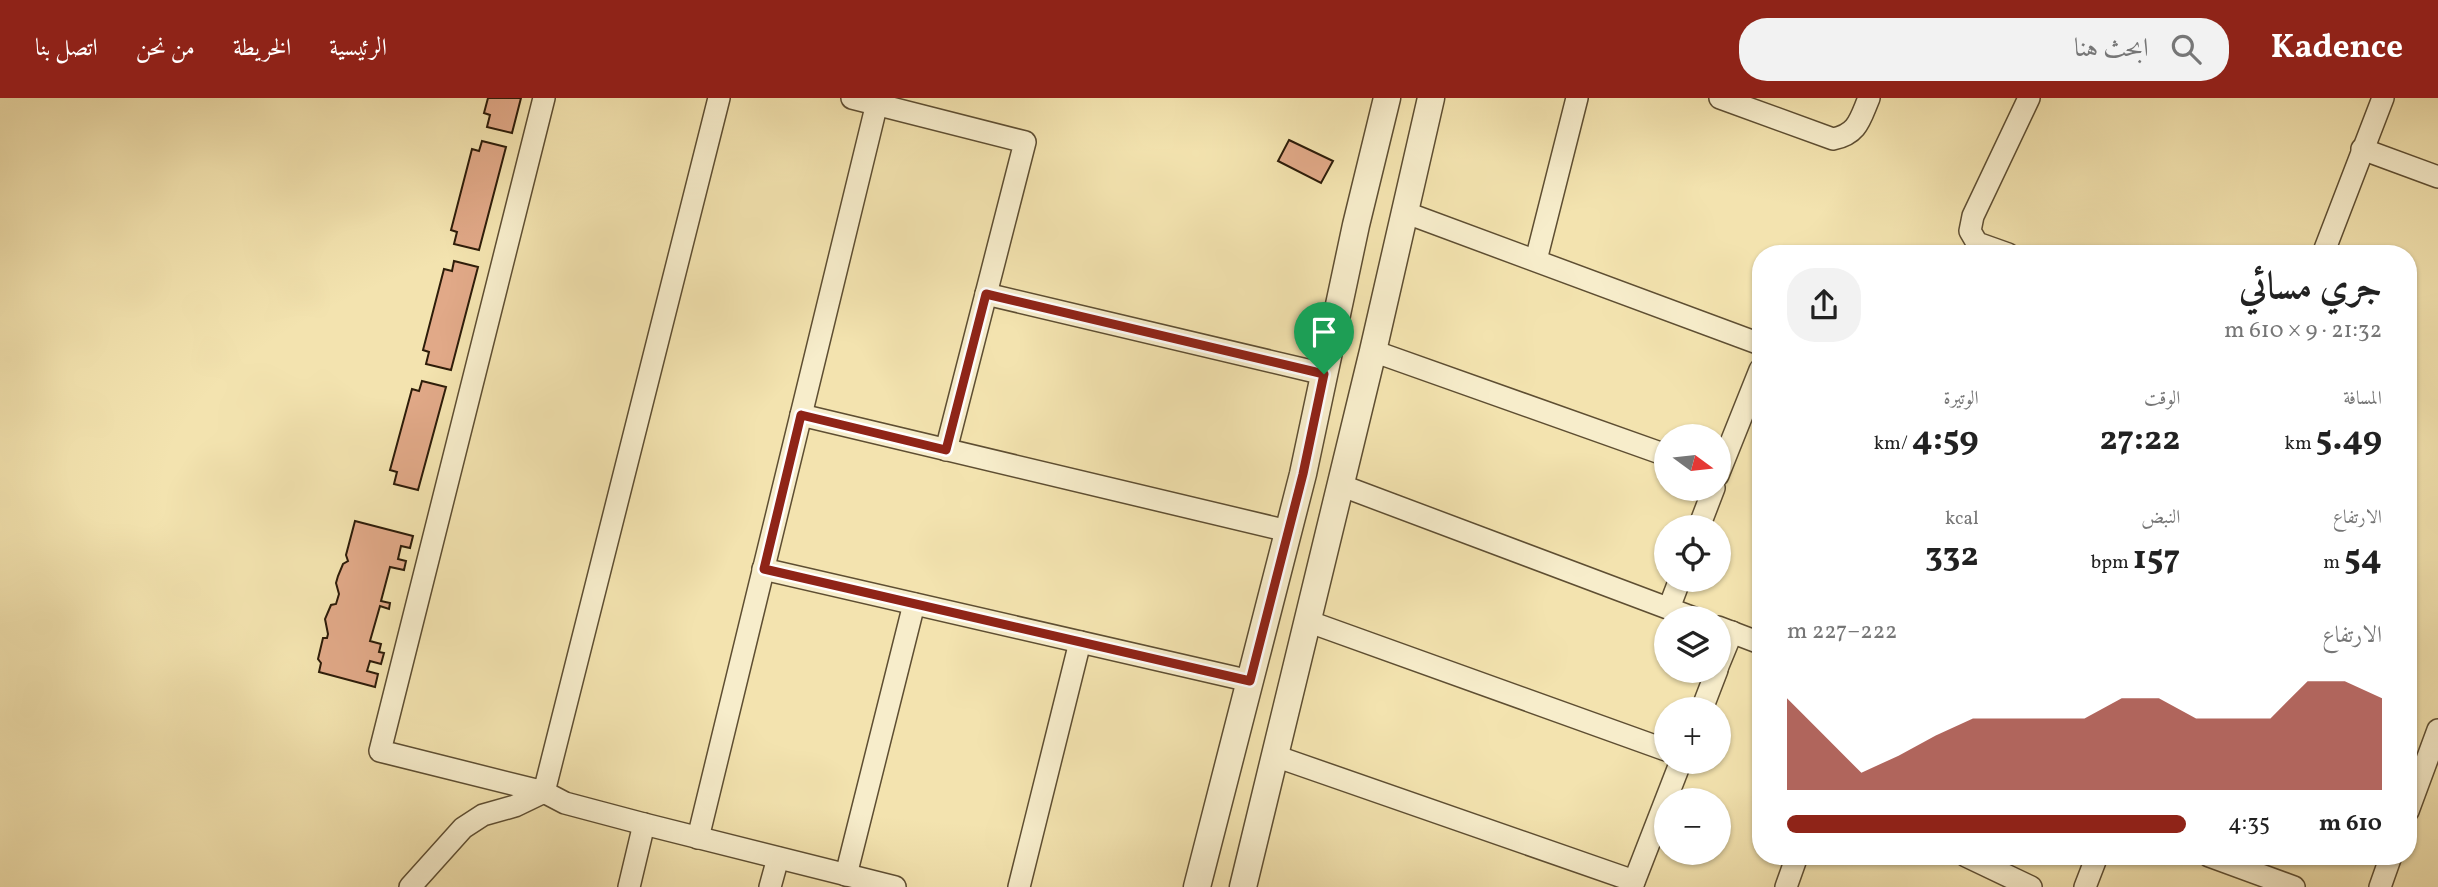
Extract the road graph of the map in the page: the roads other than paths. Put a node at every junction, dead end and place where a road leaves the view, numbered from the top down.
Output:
1 (544, 98) edge
2 (719, 98) edge
3 (852, 98) edge
4 (1387, 98) edge
5 (1431, 98) edge
6 (1577, 98) edge
7 (1720, 98) edge
8 (1869, 98) edge
9 (2029, 98) edge
10 (2383, 98) edge
11 (877, 103) junction
12 (2362, 149) junction
13 (2438, 177) edge
14 (1404, 212) junction
15 (1356, 225) junction
16 (1983, 245) edge
17 (2326, 245) edge
18 (1536, 260) junction
19 (986, 294) junction
20 (1752, 341) edge
21 (1373, 351) junction
22 (1324, 374) junction
23 (1752, 389) edge
24 (801, 415) junction
25 (1731, 443) edge
26 (946, 450) junction
27 (1654, 451) edge
28 (1340, 485) junction
29 (1288, 531) junction
30 (764, 569) junction
31 (914, 604) junction
32 (1664, 606) edge
33 (1307, 621) junction
34 (1731, 632) edge
35 (1752, 640) edge
36 (1080, 642) junction
37 (1250, 681) junction
38 (2438, 730) edge
39 (1654, 746) edge
40 (1275, 756) junction
41 (1676, 774) edge
42 (2417, 787) edge
43 (544, 792) junction
44 (644, 824) junction
45 (698, 838) junction
46 (778, 858) junction
47 (1794, 865) edge
48 (1985, 865) edge
49 (2094, 865) edge
50 (2234, 865) edge
51 (2388, 865) edge
52 (2239, 867) junction
53 (846, 875) junction
54 (1633, 884) edge
55 (1245, 886) edge
56 (410, 887) edge
57 (629, 887) edge
58 (770, 887) edge
59 (895, 887) edge
60 (1019, 887) edge
61 (1197, 887) edge
62 (1786, 887) edge
63 (2031, 887) edge
64 (2085, 887) edge
65 (2231, 887) edge
66 (2294, 887) edge
67 (2380, 887) edge

1 - 43 street
2 - 43 street
3 - 11 street
4 - 15 street
5 - 14 street
6 - 18 street
7 - 8 street
9 - 16 street
10 - 12 street
11 - 19 street
11 - 24 street
12 - 13 street
12 - 17 street
14 - 15 street
14 - 18 street
14 - 21 street
15 - 22 street
18 - 20 street
19 - 22 street
19 - 26 street
21 - 27 street
21 - 28 street
22 - 29 street
23 - 25 street
24 - 26 street
24 - 30 street
26 - 29 street
28 - 32 street
28 - 33 street
29 - 37 street
30 - 31 street
30 - 45 street
31 - 36 street
31 - 53 street
33 - 39 street
33 - 40 street
34 - 35 street
36 - 37 street
36 - 60 street
37 - 61 street
38 - 42 street
40 - 54 street
40 - 55 street
41 - 54 street
43 - 44 street
43 - 56 street
44 - 45 street
44 - 57 street
45 - 46 street
46 - 53 street
46 - 58 street
47 - 62 street
48 - 63 street
49 - 64 street
50 - 52 street
51 - 67 street
52 - 65 street
52 - 66 street
53 - 59 street

